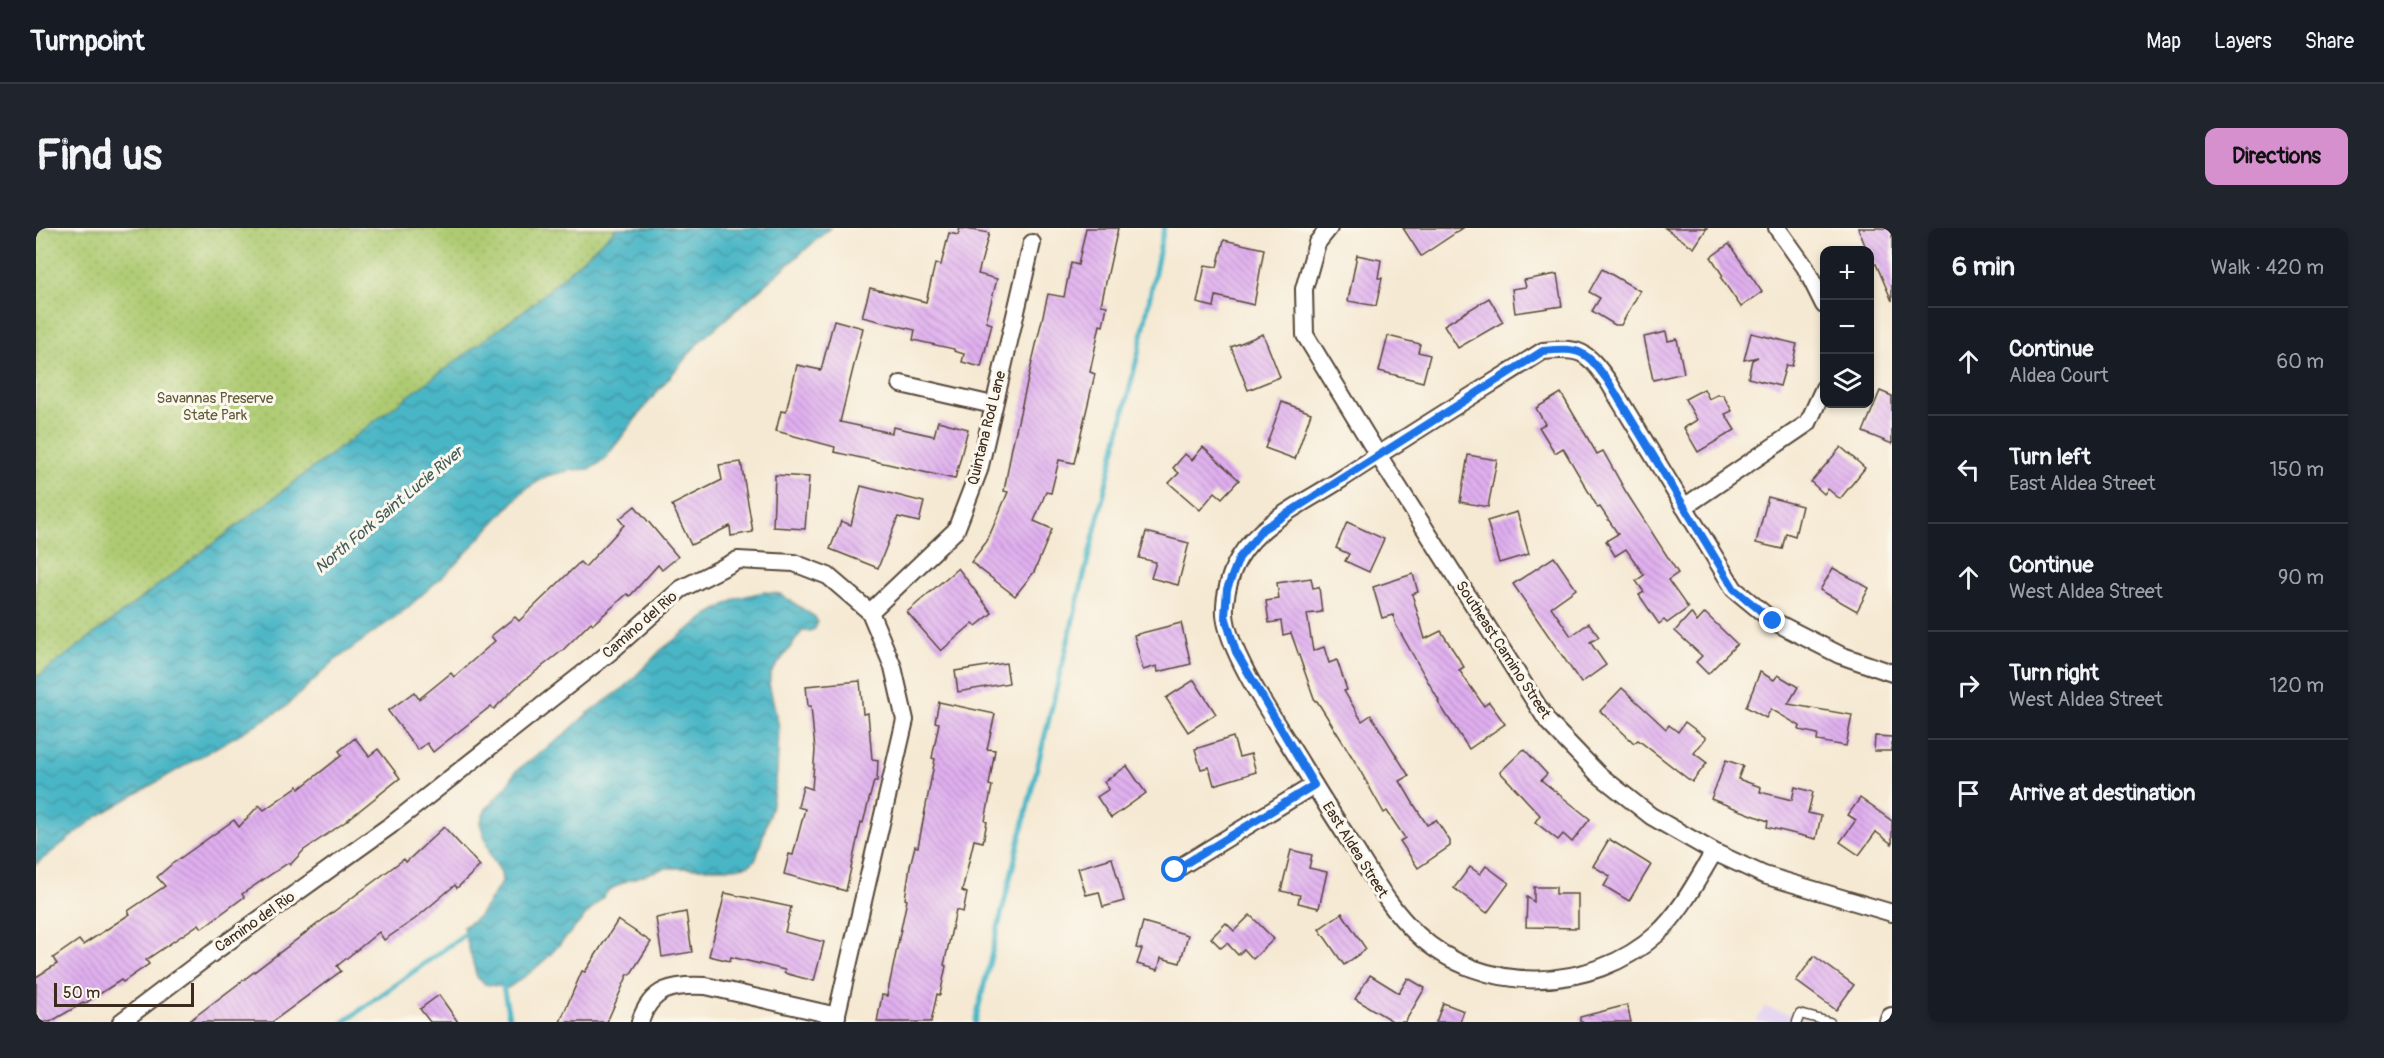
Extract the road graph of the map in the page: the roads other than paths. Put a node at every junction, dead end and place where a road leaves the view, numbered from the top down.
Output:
1 (1329, 228) edge
2 (1777, 228) edge
3 (1032, 243) dead end
4 (1822, 300) edge
5 (901, 384) dead end
6 (1820, 397) edge
7 (993, 405) junction
8 (1378, 455) junction
9 (1684, 507) junction
10 (870, 612) junction
11 (1892, 673) edge
12 (1314, 785) junction
13 (1714, 852) junction
14 (1175, 870) dead end
15 (1892, 913) edge
16 (836, 1019) edge
17 (122, 1022) edge
18 (640, 1022) edge
19 (1797, 1022) edge
20 (1830, 1022) edge

1 - 8 street, Southeast Camino Street
2 - 4 street
3 - 7 street, Quintana Rod Lane
5 - 7 street
6 - 9 street
7 - 10 street, Quintana Rod Lane
8 - 9 street, East Aldea Street
8 - 12 street, East Aldea Street
8 - 13 street, Southeast Camino Street
9 - 11 street, East Aldea Street
10 - 16 street, Camino del Rio
10 - 17 street, Camino del Rio
12 - 13 street, East Aldea Street
12 - 14 street
13 - 15 street, Southeast Camino Street
16 - 18 street
19 - 20 lane

